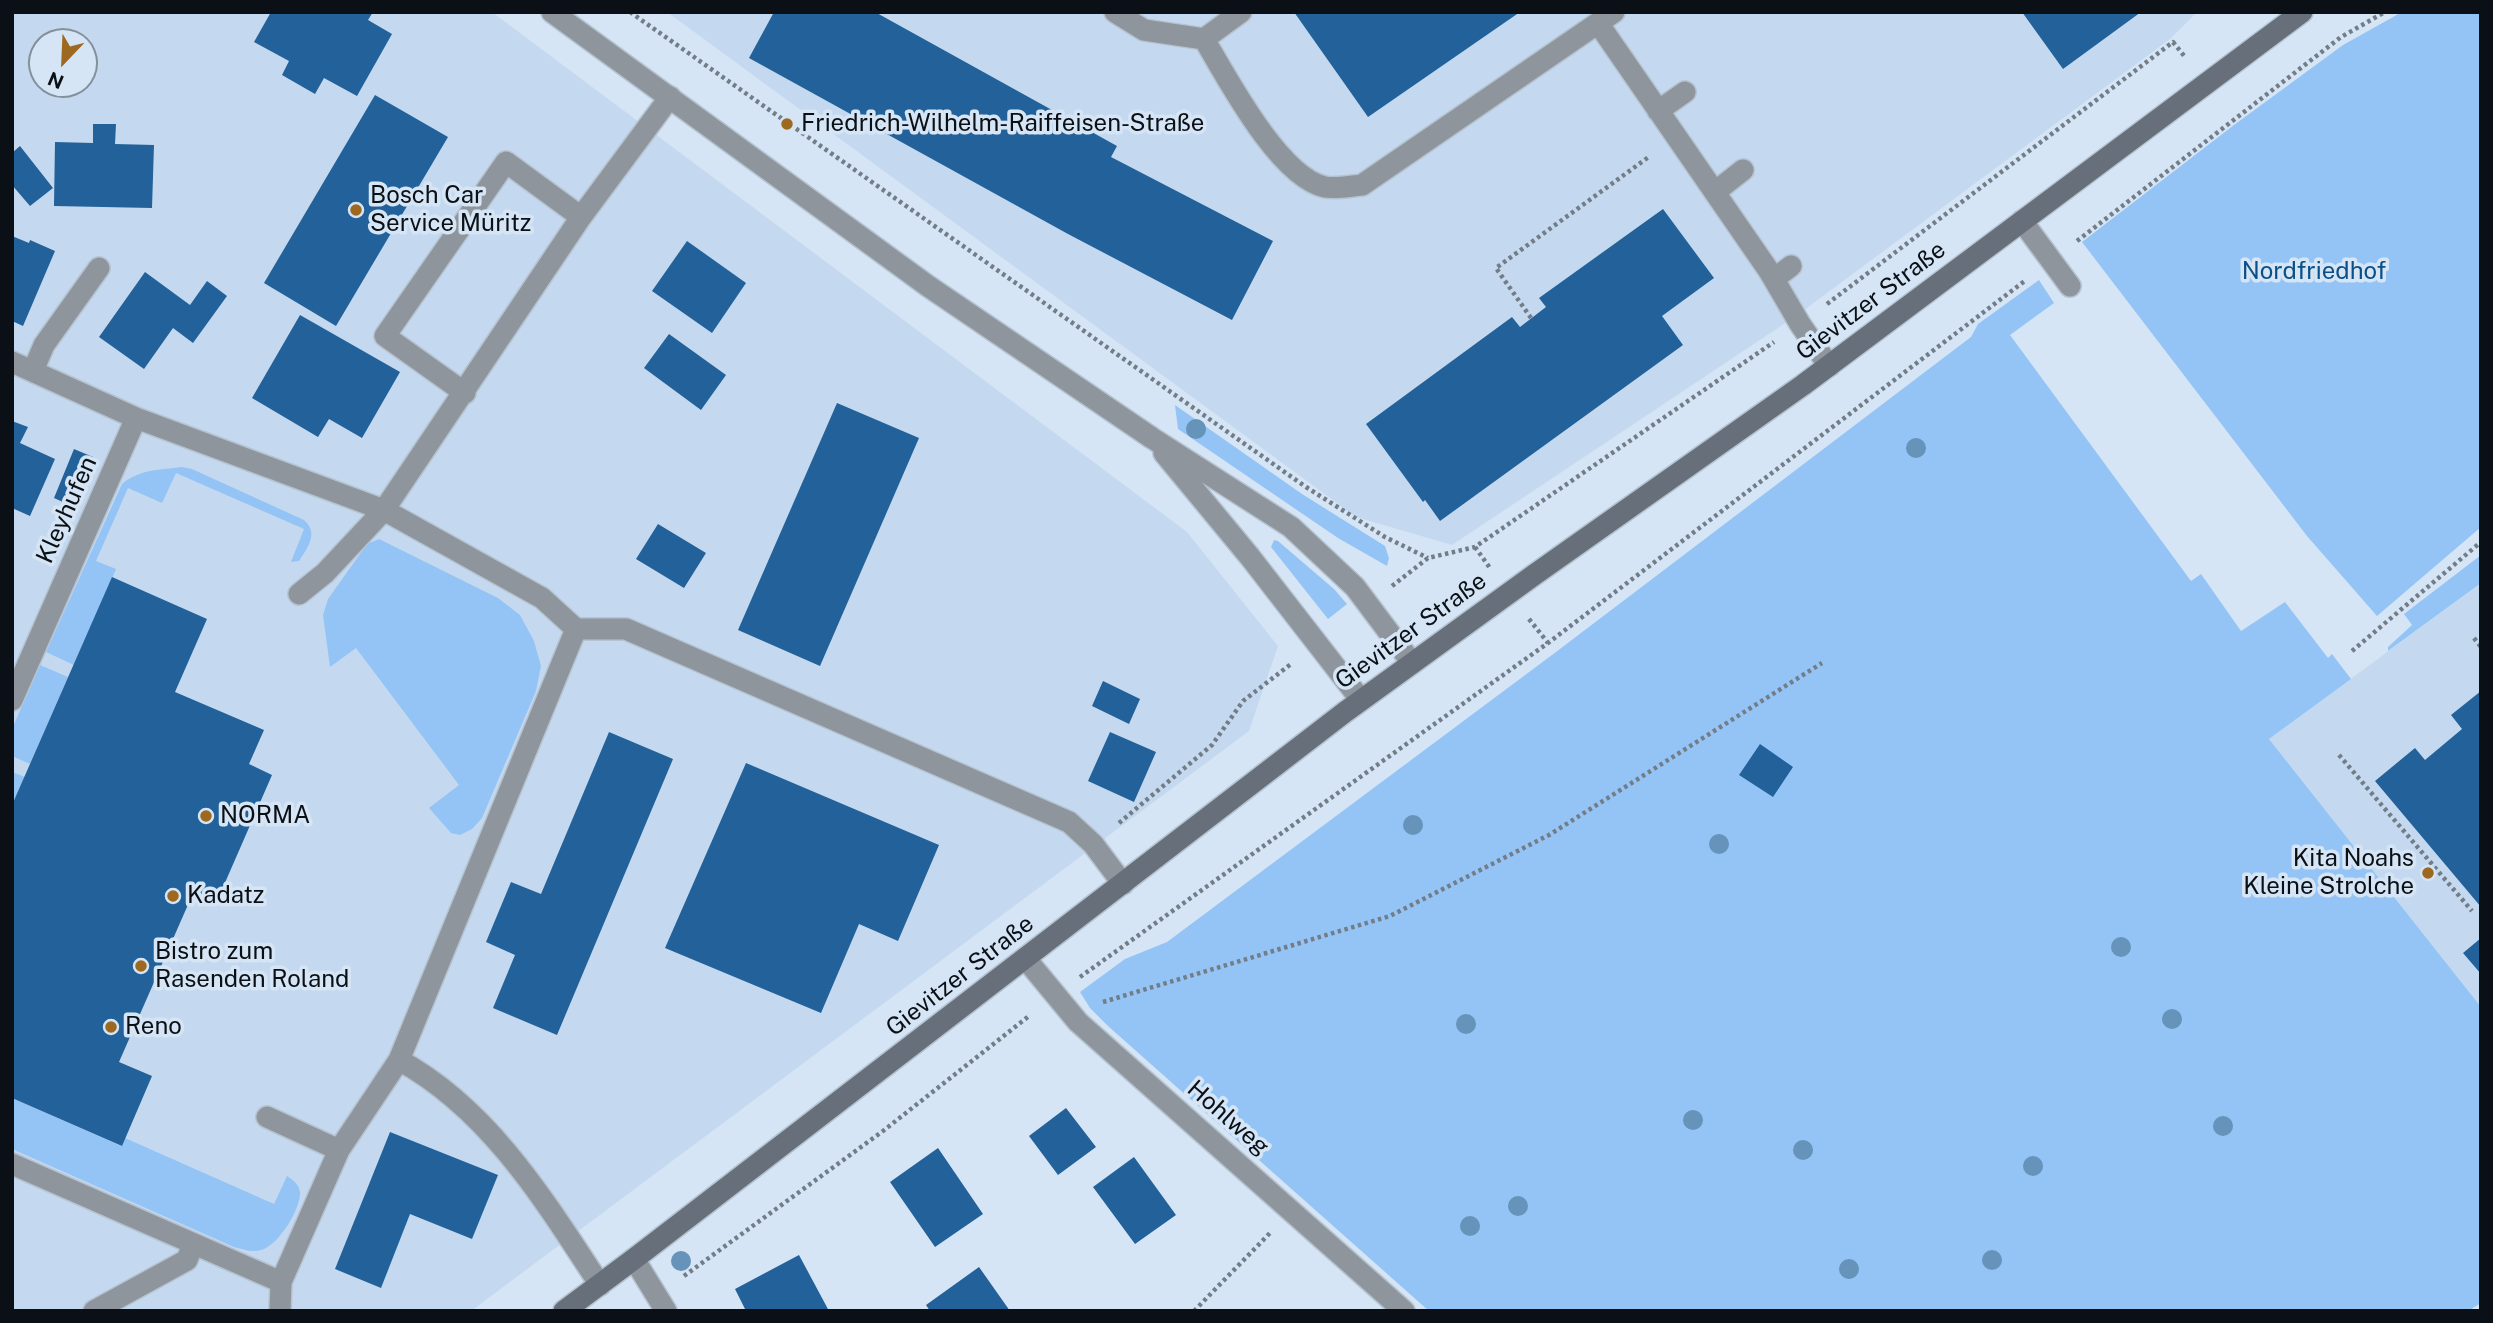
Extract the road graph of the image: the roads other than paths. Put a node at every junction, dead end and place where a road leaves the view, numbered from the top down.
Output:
1 (552, 12) edge
2 (1115, 12) edge
3 (1241, 12) edge
4 (2302, 12) edge
5 (1606, 18) edge
6 (1204, 40) junction
7 (1685, 92) dead end
8 (670, 97) junction
9 (1658, 111) junction
10 (1743, 170) dead end
11 (1715, 192) junction
12 (581, 217) junction
13 (2022, 221) junction
14 (1791, 266) dead end
15 (99, 268) dead end
16 (1774, 279) junction
17 (2070, 286) dead end
18 (12, 362) edge
19 (1829, 366) junction
20 (33, 371) junction
21 (465, 393) junction
22 (136, 418) junction
23 (1152, 438) junction
24 (384, 510) junction
25 (299, 594) dead end
26 (576, 629) junction
27 (1412, 663) junction
28 (12, 700) edge
29 (1361, 700) junction
30 (1123, 884) junction
31 (1026, 958) junction
32 (398, 1060) junction
33 (267, 1117) dead end
34 (339, 1150) junction
35 (12, 1164) edge
36 (193, 1244) junction
37 (634, 1259) junction
38 (281, 1282) junction
39 (600, 1285) junction
40 (662, 1303) edge
41 (94, 1311) edge
42 (280, 1311) edge
43 (564, 1311) edge
44 (1404, 1311) edge

1 - 8 street
2 - 6 street
3 - 6 street
4 - 13 main road, Gievitzer Straße
5 - 6 street
5 - 9 street
7 - 9 street
8 - 12 street
8 - 23 street
9 - 11 street
10 - 11 street
11 - 16 street
12 - 21 street
12 - 21 street
13 - 17 street
13 - 19 main road, Gievitzer Straße
14 - 16 street
15 - 20 street
16 - 19 street
18 - 20 street
19 - 27 main road, Gievitzer Straße
20 - 22 street
21 - 24 street
22 - 24 street
22 - 28 street, Kleyhufen
23 - 27 street
23 - 29 street
24 - 25 street
24 - 26 street
26 - 30 street
26 - 32 street
27 - 29 main road, Gievitzer Straße
29 - 30 main road, Gievitzer Straße
30 - 31 main road, Gievitzer Straße
31 - 37 main road, Gievitzer Straße
31 - 44 street, Hohlweg
32 - 34 street
32 - 39 street
33 - 34 street
34 - 38 street
35 - 36 street
36 - 38 street
36 - 41 street
37 - 39 main road, Gievitzer Straße
37 - 40 street
38 - 42 street
39 - 43 main road, Gievitzer Straße

